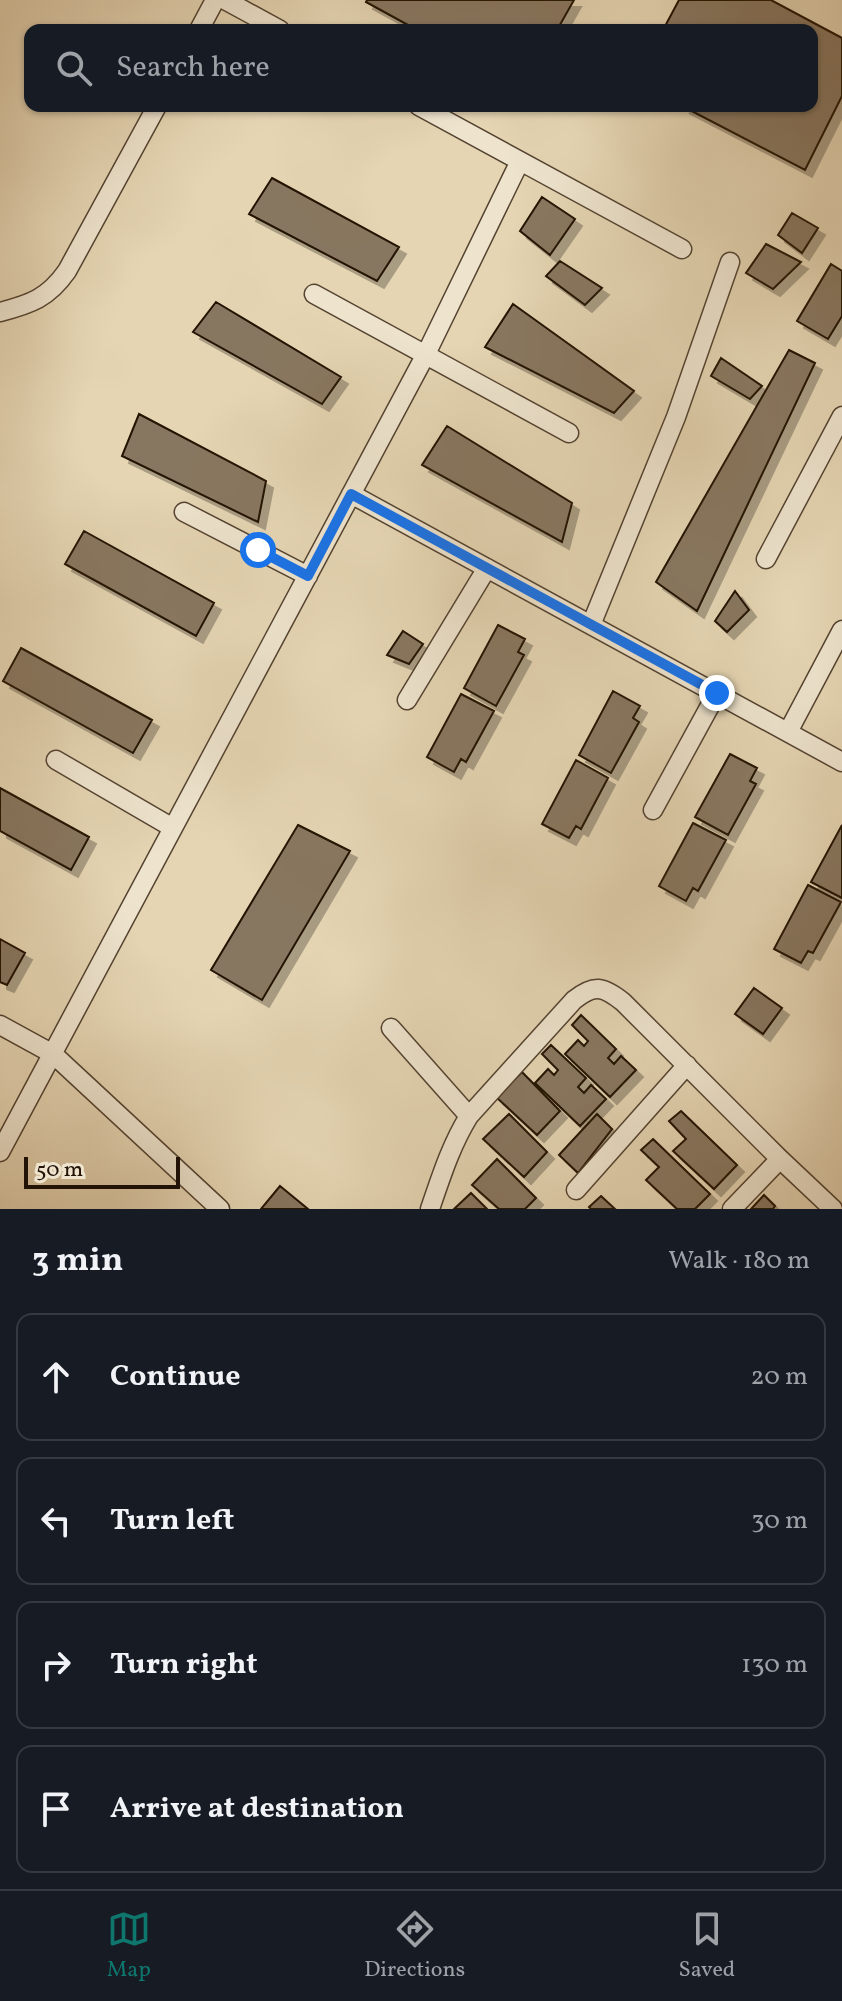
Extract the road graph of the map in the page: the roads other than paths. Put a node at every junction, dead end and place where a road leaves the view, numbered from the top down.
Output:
1 (215, 0) edge
2 (225, 0) edge
3 (202, 24) edge
4 (269, 24) edge
5 (154, 112) edge
6 (430, 112) edge
7 (520, 161) junction
8 (682, 249) dead end
9 (730, 262) dead end
10 (314, 294) dead end
11 (0, 312) edge
12 (426, 354) junction
13 (842, 416) edge
14 (569, 433) dead end
15 (351, 494) junction
16 (184, 512) dead end
17 (766, 559) dead end
18 (487, 568) junction
19 (308, 576) junction
20 (591, 625) junction
21 (842, 630) edge
22 (717, 693) junction
23 (407, 700) dead end
24 (788, 732) junction
25 (56, 760) dead end
26 (842, 762) edge
27 (653, 810) dead end
28 (173, 828) junction
29 (0, 1025) edge
30 (391, 1028) dead end
31 (53, 1054) junction
32 (687, 1065) junction
33 (469, 1116) junction
34 (0, 1152) edge
35 (780, 1159) junction
36 (576, 1190) dead end
37 (220, 1209) edge
38 (430, 1209) edge
39 (732, 1209) edge
40 (833, 1209) edge

1 - 3 street
2 - 4 street
5 - 11 street
6 - 7 street
7 - 8 street
7 - 12 street
9 - 20 street
10 - 12 street
12 - 14 street
12 - 15 street
13 - 17 street
15 - 18 street
15 - 19 street
16 - 19 street
18 - 20 street
18 - 23 street
19 - 28 street
20 - 22 street
21 - 24 street
22 - 24 street
22 - 27 street
24 - 26 street
25 - 28 street
28 - 31 street
29 - 31 street
30 - 33 street
31 - 34 street
31 - 37 street
32 - 33 street
32 - 35 street
32 - 36 street
33 - 38 street
35 - 39 street
35 - 40 street

